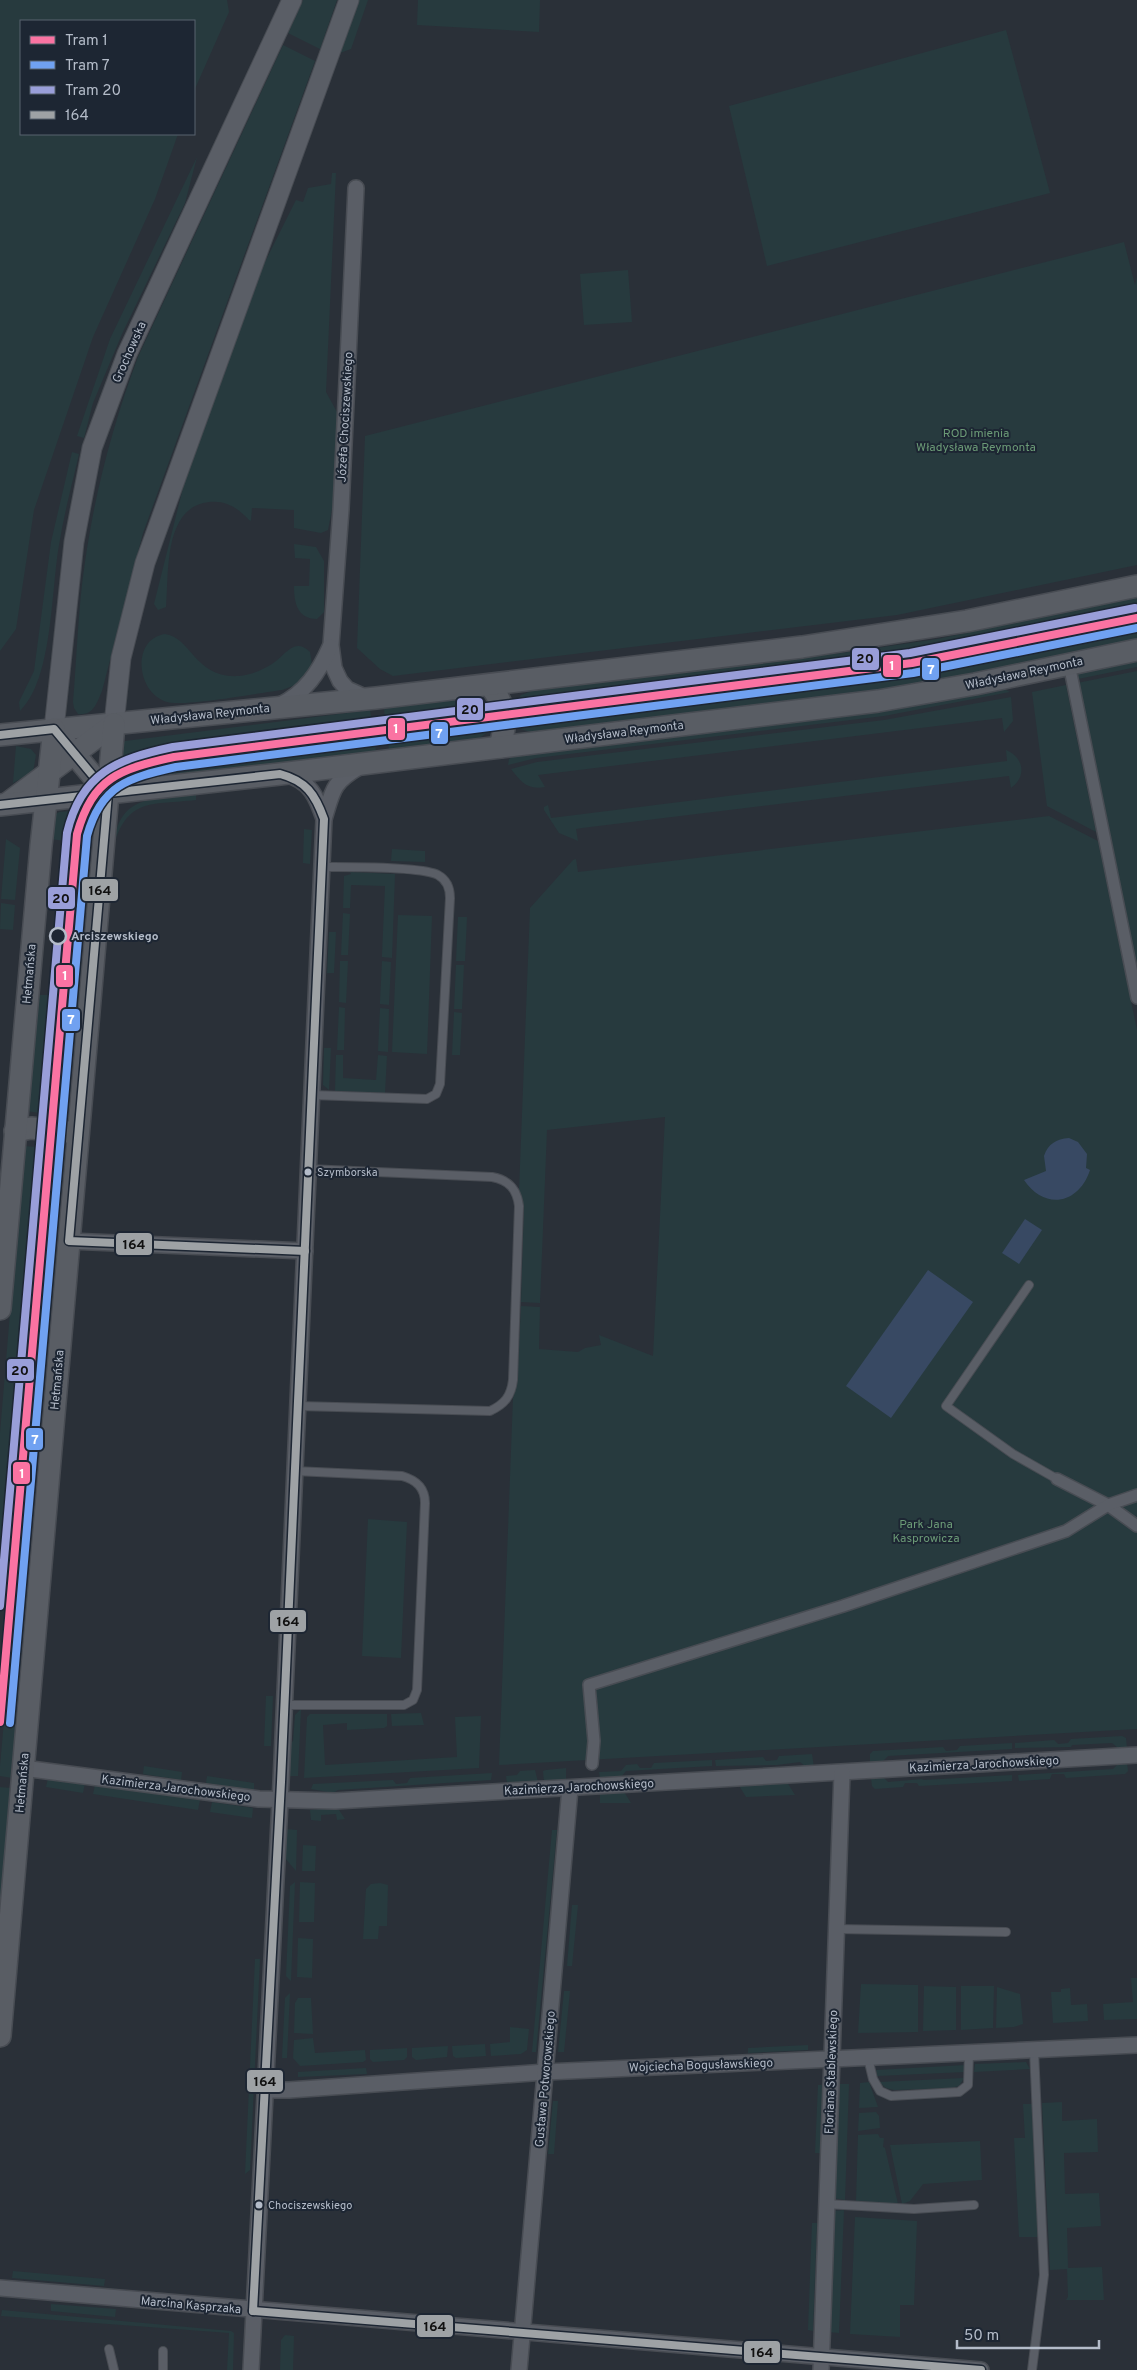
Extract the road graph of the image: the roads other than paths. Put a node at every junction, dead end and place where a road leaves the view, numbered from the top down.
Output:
1 (292, 0) edge
2 (349, 0) edge
3 (356, 188) dead end
4 (1137, 586) edge
5 (331, 645) junction
6 (1137, 650) edge
7 (1069, 664) junction
8 (490, 685) junction
9 (369, 699) junction
10 (276, 707) junction
11 (114, 724) junction
12 (54, 729) junction
13 (0, 735) edge
14 (500, 746) junction
15 (74, 754) junction
16 (365, 764) junction
17 (49, 773) junction
18 (280, 774) junction
19 (108, 794) junction
20 (46, 800) junction
21 (4, 805) edge
22 (324, 819) junction
23 (322, 867) junction
24 (1137, 998) edge
25 (312, 1095) junction
26 (8, 1132) edge
27 (78, 1133) junction
28 (308, 1169) junction
29 (69, 1241) junction
30 (305, 1251) junction
31 (1029, 1285) dead end
32 (0, 1309) edge
33 (298, 1406) junction
34 (295, 1472) junction
35 (1057, 1479) joint
36 (1137, 1495) edge
37 (1108, 1505) junction
38 (1137, 1526) edge
39 (284, 1705) junction
40 (1137, 1755) edge
41 (592, 1764) dead end
42 (23, 1768) junction
43 (842, 1773) junction
44 (570, 1788) junction
45 (280, 1800) junction
46 (836, 1929) junction
47 (1006, 1932) dead end
48 (0, 2036) edge
49 (1137, 2045) edge
50 (1034, 2050) junction
51 (968, 2053) junction
52 (868, 2058) junction
53 (832, 2060) junction
54 (546, 2072) junction
55 (265, 2090) junction
56 (826, 2204) junction
57 (974, 2205) dead end
58 (0, 2288) edge
59 (253, 2311) junction
60 (522, 2332) junction
61 (109, 2349) dead end
62 (163, 2351) dead end
63 (820, 2363) edge
64 (114, 2370) edge
65 (163, 2370) edge
66 (251, 2370) edge
67 (519, 2370) edge
68 (981, 2370) edge
69 (1032, 2370) edge

1 - 12 street, Grochowska
2 - 11 street
3 - 5 street, Józefa Chociszewskiego
4 - 8 main road, Władysława Reymonta
5 - 9 street, Józefa Chociszewskiego
5 - 10 street, Józefa Chociszewskiego
6 - 7 main road, Władysława Reymonta
7 - 14 main road, Władysława Reymonta
7 - 24 street
8 - 9 main road, Władysława Reymonta
8 - 14 main road
9 - 10 main road, Władysława Reymonta
10 - 11 main road, Władysława Reymonta
11 - 12 main road, Władysława Reymonta
11 - 15 main road
11 - 19 main road, Hetmańska
12 - 13 main road, Władysława Reymonta
12 - 15 main road
12 - 17 main road, Hetmańska
14 - 16 main road, Władysława Reymonta
15 - 17 main road
15 - 19 main road
16 - 18 main road, Władysława Reymonta
16 - 22 street
17 - 20 main road, Hetmańska
17 - 21 main road
18 - 19 main road, Władysława Reymonta
18 - 22 street
19 - 20 main road, Władysława Reymonta
19 - 27 main road, Hetmańska
20 - 21 main road, Władysława Reymonta
20 - 26 main road, Hetmańska
22 - 23 street
23 - 25 street
23 - 25 lane
25 - 28 street
26 - 27 main road
26 - 32 main road, Hetmańska
27 - 29 main road, Hetmańska
28 - 30 street
28 - 33 lane
29 - 30 street
29 - 42 main road, Hetmańska
30 - 33 street
31 - 35 lane
33 - 34 street
34 - 39 street
34 - 39 lane
35 - 37 street
36 - 37 street
37 - 38 street
37 - 41 street
39 - 45 street
40 - 43 street, Kazimierza Jarochowskiego
42 - 45 street, Kazimierza Jarochowskiego
42 - 48 main road, Hetmańska
43 - 44 street, Kazimierza Jarochowskiego
43 - 46 street, Floriana Stablewskiego
44 - 45 street, Kazimierza Jarochowskiego
44 - 54 street, Gustawa Potworowskiego
45 - 55 street
46 - 47 lane
46 - 53 street, Floriana Stablewskiego
49 - 50 street, Wojciecha Bogusławskiego
50 - 51 street, Wojciecha Bogusławskiego
50 - 69 lane
51 - 52 street, Wojciecha Bogusławskiego
51 - 52 lane
52 - 53 street, Wojciecha Bogusławskiego
53 - 54 street, Wojciecha Bogusławskiego
53 - 56 street, Floriana Stablewskiego
54 - 55 street, Wojciecha Bogusławskiego
54 - 60 street, Gustawa Potworowskiego
55 - 59 street
56 - 57 lane
56 - 63 street, Floriana Stablewskiego
58 - 59 street, Marcina Kasprzaka
59 - 60 street, Marcina Kasprzaka
59 - 66 street
60 - 63 street, Marcina Kasprzaka
60 - 67 street, Gustawa Potworowskiego
61 - 64 lane
62 - 65 lane
63 - 68 street, Marcina Kasprzaka

